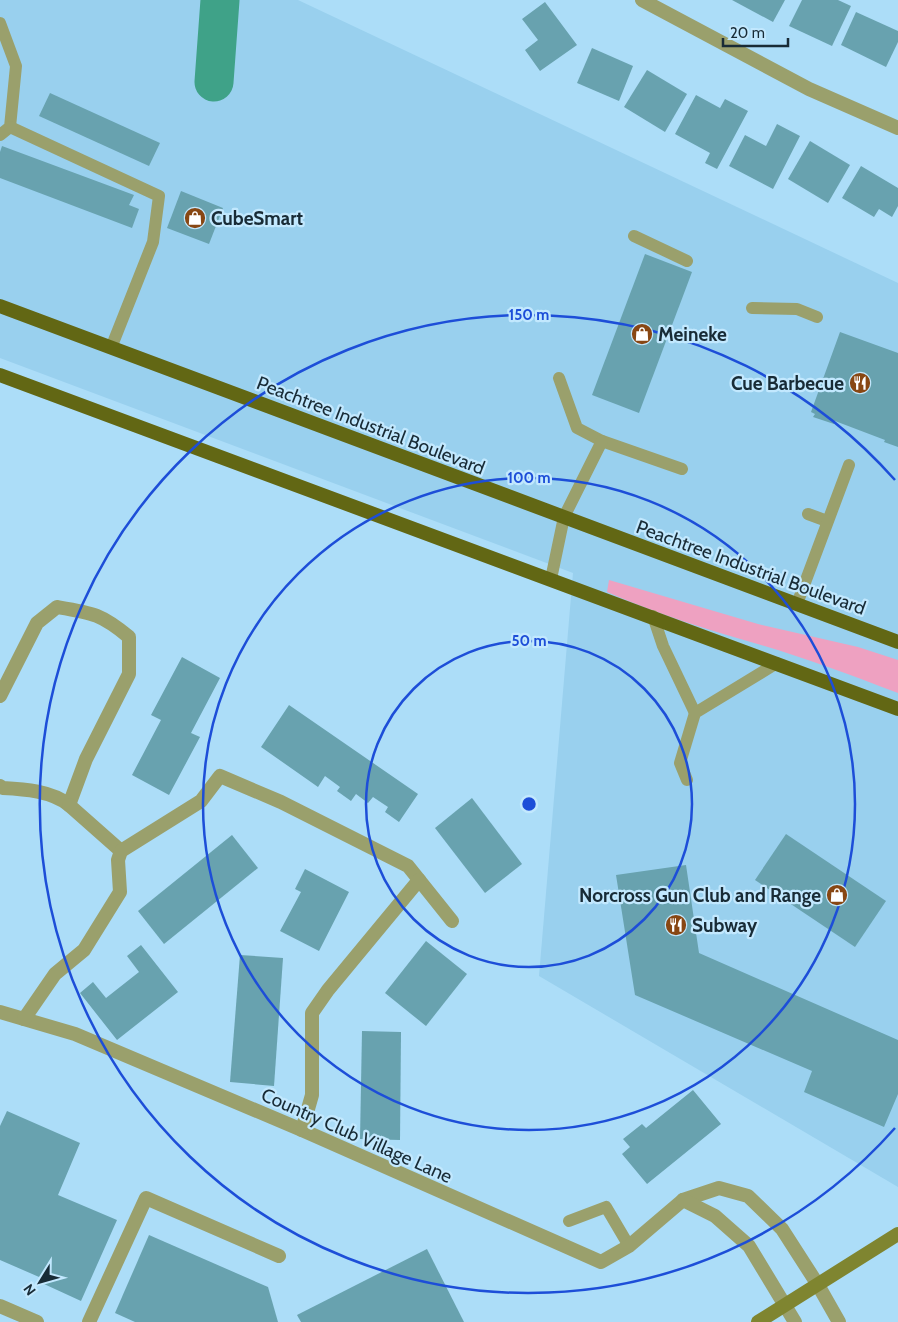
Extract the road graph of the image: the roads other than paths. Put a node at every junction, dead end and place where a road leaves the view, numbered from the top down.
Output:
1 (642, 0) edge
2 (0, 22) edge
3 (898, 128) edge
4 (5, 131) edge
5 (634, 236) dead end
6 (687, 261) dead end
7 (0, 306) edge
8 (752, 308) dead end
9 (817, 317) dead end
10 (111, 348) junction
11 (0, 375) edge
12 (559, 378) dead end
13 (602, 441) junction
14 (849, 465) dead end
15 (682, 469) dead end
16 (808, 514) dead end
17 (564, 517) junction
18 (827, 521) junction
19 (551, 579) junction
20 (797, 604) junction
21 (653, 616) junction
22 (898, 642) edge
23 (777, 663) junction
24 (0, 696) edge
25 (898, 709) edge
26 (695, 713) junction
27 (687, 780) dead end
28 (0, 786) edge
29 (69, 805) junction
30 (121, 851) junction
31 (419, 880) junction
32 (452, 921) dead end
33 (0, 1012) edge
34 (24, 1019) junction
35 (302, 1130) junction
36 (683, 1200) junction
37 (569, 1221) dead end
38 (898, 1234) edge
39 (629, 1246) junction
40 (279, 1256) dead end
41 (818, 1285) junction
42 (0, 1306) edge
43 (784, 1307) junction
44 (37, 1322) edge
45 (89, 1322) edge
46 (758, 1322) edge
47 (795, 1322) edge
48 (839, 1322) edge

1 - 3 street
2 - 4 lane
4 - 10 lane
5 - 6 lane
7 - 10 highway, Peachtree Industrial Boulevard
8 - 9 lane
10 - 17 highway, Peachtree Industrial Boulevard
11 - 19 highway
12 - 13 lane
13 - 15 lane
13 - 17 lane
14 - 18 lane
16 - 18 lane
17 - 19 lane
17 - 20 highway, Peachtree Industrial Boulevard
18 - 20 lane
19 - 21 highway
20 - 22 highway, Peachtree Industrial Boulevard
21 - 23 highway
21 - 26 lane
23 - 25 highway
23 - 26 lane
24 - 29 street
26 - 27 lane
28 - 29 street
29 - 30 street
30 - 31 street
30 - 34 street
31 - 32 street
31 - 35 street
33 - 34 street, Country Club Village Lane
34 - 35 street, Country Club Village Lane
35 - 39 street, Country Club Village Lane
36 - 39 street, Country Club Village Lane
36 - 41 street, Country Club Village Lane
36 - 43 street
37 - 39 lane
38 - 41 main road
40 - 45 street
41 - 43 main road
41 - 48 street, Country Club Village Lane
42 - 44 street
43 - 46 main road
43 - 47 street

